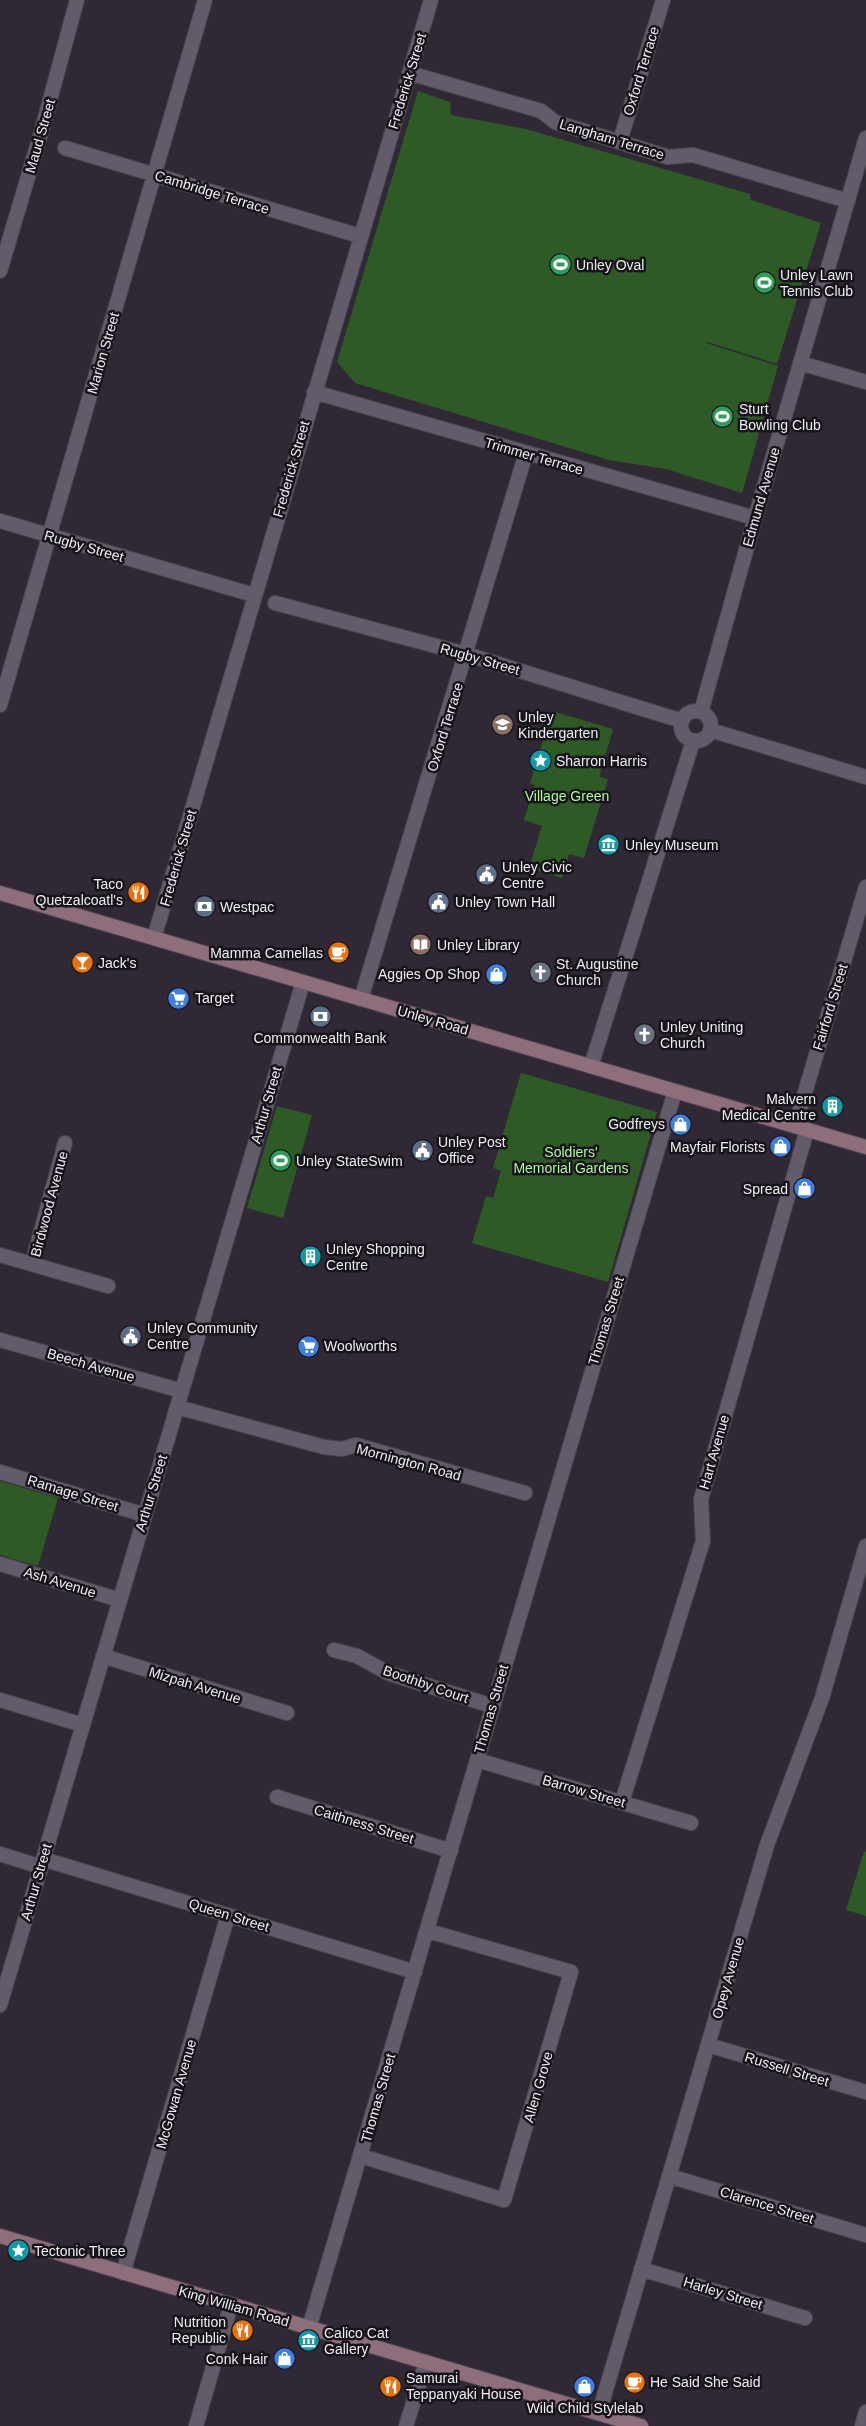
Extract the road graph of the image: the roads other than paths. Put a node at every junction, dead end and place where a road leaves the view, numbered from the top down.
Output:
1 (77, 0) edge
2 (205, 0) edge
3 (431, 0) edge
4 (662, 0) edge
5 (409, 72) junction
6 (866, 138) edge
7 (620, 141) junction
8 (65, 148) dead end
9 (155, 175) junction
10 (848, 201) junction
11 (360, 236) junction
12 (0, 271) edge
13 (800, 363) junction
14 (866, 382) edge
15 (314, 392) junction
16 (526, 453) junction
17 (755, 518) junction
18 (0, 521) edge
19 (50, 536) junction
20 (254, 595) junction
21 (275, 603) dead end
22 (466, 654) junction
23 (0, 705) edge
24 (701, 712) junction
25 (682, 721) junction
26 (710, 730) junction
27 (693, 740) junction
28 (866, 777) edge
29 (866, 887) edge
30 (0, 893) edge
31 (154, 938) junction
32 (303, 982) junction
33 (361, 999) junction
34 (590, 1066) junction
35 (675, 1091) junction
36 (801, 1128) junction
37 (66, 1143) dead end
38 (866, 1147) edge
39 (0, 1255) edge
40 (32, 1264) junction
41 (108, 1286) dead end
42 (0, 1340) edge
43 (182, 1391) junction
44 (177, 1407) junction
45 (0, 1472) edge
46 (525, 1493) dead end
47 (145, 1515) junction
48 (866, 1546) edge
49 (0, 1564) edge
50 (120, 1600) junction
51 (334, 1650) dead end
52 (103, 1656) junction
53 (0, 1700) edge
54 (492, 1706) junction
55 (287, 1713) dead end
56 (83, 1724) junction
57 (477, 1760) junction
58 (277, 1797) dead end
59 (622, 1802) junction
60 (691, 1823) dead end
61 (451, 1852) junction
62 (0, 1854) edge
63 (42, 1863) junction
64 (228, 1915) junction
65 (428, 1931) junction
66 (415, 1972) junction
67 (0, 2005) edge
68 (708, 2045) junction
69 (866, 2092) edge
70 (361, 2156) junction
71 (669, 2176) junction
72 (866, 2235) edge
73 (0, 2236) edge
74 (641, 2269) junction
75 (123, 2273) junction
76 (231, 2305) junction
77 (806, 2318) dead end
78 (309, 2328) junction
79 (426, 2362) junction
80 (866, 2412) edge
81 (598, 2413) junction
82 (196, 2426) edge
83 (406, 2426) edge
84 (641, 2426) edge
85 (862, 2426) edge

1 - 12 street, Maud Street
2 - 9 street, Marion Street
3 - 5 street, Frederick Street
4 - 7 street, Oxford Terrace
5 - 7 street, Langham Terrace
5 - 11 street, Frederick Street
6 - 10 street, Edmund Avenue
7 - 10 street, Langham Terrace
8 - 9 street, Cambridge Terrace
9 - 11 street, Cambridge Terrace
9 - 19 street, Marion Street
10 - 13 street, Edmund Avenue
11 - 15 street, Frederick Street
13 - 14 street
13 - 17 street, Edmund Avenue
15 - 16 street, Trimmer Terrace
15 - 20 street, Frederick Street
16 - 17 street, Trimmer Terrace
16 - 22 street, Oxford Terrace
17 - 24 street, Edmund Avenue
18 - 19 street, Rugby Street
19 - 20 street, Rugby Street
19 - 23 street, Marion Street
20 - 31 street, Frederick Street
21 - 22 street, Rugby Street
22 - 25 street, Rugby Street
22 - 33 street, Oxford Terrace
24 - 25 street
24 - 26 street
25 - 27 street
26 - 27 street
26 - 28 street
27 - 34 street
29 - 36 street, Fairford Street
30 - 31 main road, Unley Road
31 - 32 main road, Unley Road
32 - 33 main road, Unley Road
32 - 43 street, Arthur Street
33 - 34 main road, Unley Road
34 - 35 main road, Unley Road
35 - 36 main road, Unley Road
35 - 54 street, Thomas Street
36 - 38 main road, Unley Road
36 - 59 street, Hart Avenue
37 - 40 street, Birdwood Avenue
39 - 40 street
40 - 41 street
42 - 43 street, Beech Avenue
43 - 44 street, Arthur Street
44 - 46 street, Mornington Road
44 - 47 street, Arthur Street
45 - 47 street, Ramage Street
47 - 50 street, Arthur Street
48 - 68 street, Opey Avenue
49 - 50 street, Ash Avenue
50 - 52 street, Arthur Street
51 - 54 street, Boothby Court
52 - 55 street, Mizpah Avenue
52 - 56 street, Arthur Street
53 - 56 street
54 - 57 street, Thomas Street
56 - 63 street, Arthur Street
57 - 59 street, Barrow Street
57 - 61 street, Thomas Street
58 - 61 street, Caithness Street
59 - 60 street, Barrow Street
61 - 65 street, Thomas Street
62 - 63 street, Queen Street
63 - 64 street, Queen Street
63 - 67 street, Arthur Street
64 - 66 street, Queen Street
64 - 75 street, McGowan Avenue
65 - 66 street, Thomas Street
65 - 70 street, Allen Grove
66 - 70 street, Thomas Street
68 - 69 street, Russell Street
68 - 71 street, Opey Avenue
70 - 78 street, Thomas Street
71 - 72 street, Clarence Street
71 - 74 street, Opey Avenue
73 - 75 main road, King William Road
74 - 77 street, Harley Street
74 - 81 street, Opey Avenue
75 - 76 main road, King William Road
76 - 78 main road, King William Road
76 - 82 street
78 - 79 main road, King William Road
79 - 81 main road, King William Road
79 - 83 street
80 - 85 street
81 - 84 main road, King William Road

